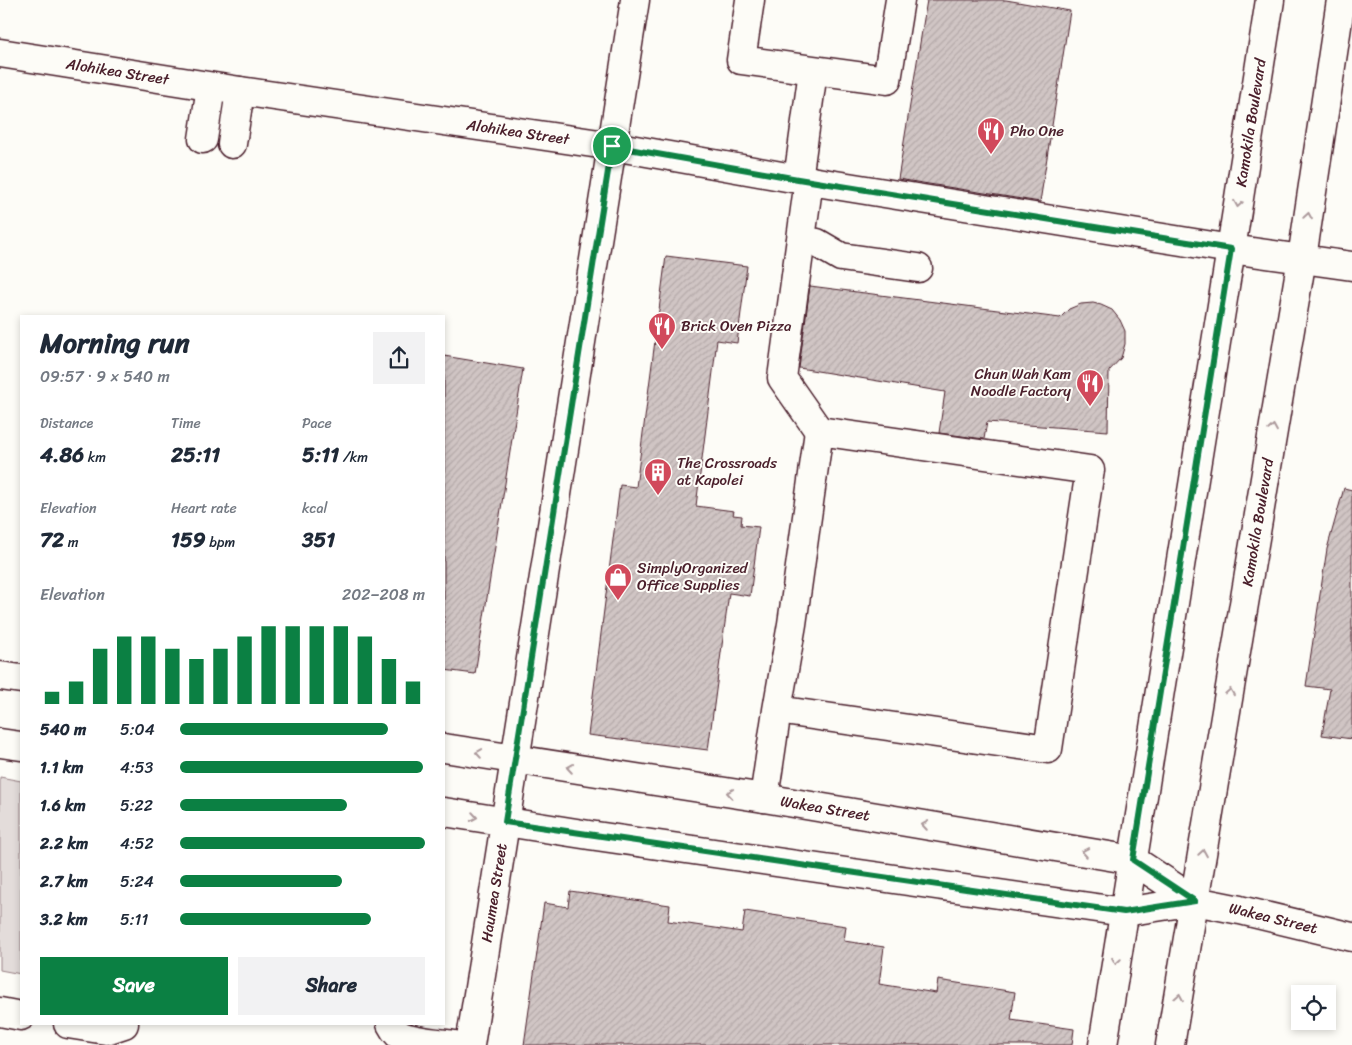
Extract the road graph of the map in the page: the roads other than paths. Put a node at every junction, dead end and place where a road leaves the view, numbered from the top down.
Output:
1 (635, 0) edge
2 (750, 0) edge
3 (900, 0) edge
4 (1270, 0) edge
5 (1341, 0) edge
6 (0, 53) edge
7 (813, 71) junction
8 (211, 87) junction
9 (240, 91) junction
10 (203, 139) dead end
11 (232, 144) dead end
12 (612, 146) junction
13 (804, 180) junction
14 (801, 241) junction
15 (1231, 249) junction
16 (1302, 258) junction
17 (1352, 266) edge
18 (918, 268) dead end
19 (819, 431) junction
20 (0, 676) edge
21 (20, 680) edge
22 (777, 710) junction
23 (0, 742) edge
24 (20, 746) edge
25 (445, 748) edge
26 (515, 759) junction
27 (764, 798) junction
28 (445, 812) edge
29 (505, 822) junction
30 (1133, 860) junction
31 (1195, 901) junction
32 (1124, 912) junction
33 (1352, 937) edge
34 (0, 1012) edge
35 (20, 1016) edge
36 (74, 1025) edge
37 (121, 1025) edge
38 (392, 1025) edge
39 (455, 1045) edge
40 (470, 1045) edge
41 (1103, 1045) edge
42 (1170, 1045) edge

1 - 12 street, Haumea Street
2 - 7 street
3 - 7 street
4 -> 15 street, Kamokila Boulevard
16 -> 5 street, Kamokila Boulevard
6 - 8 street, Alohikea Street
7 - 13 street
8 - 9 street, Alohikea Street
8 - 10 street
9 - 11 street
9 - 12 street, Alohikea Street
12 - 13 street, Alohikea Street
12 - 26 street, Haumea Street
13 - 14 street
13 - 15 street, Alohikea Street
14 - 18 street
14 - 19 street
15 - 16 street, Alohikea Street
15 - 30 street, Kamokila Boulevard
16 - 17 street, Alohikea Street
31 -> 16 street, Kamokila Boulevard
19 - 22 street
19 - 22 street
20 - 21 street
22 - 27 street
23 - 24 street
26 -> 25 street, Wakea Street
27 -> 26 street, Wakea Street
26 - 29 street, Haumea Street
30 -> 27 street, Wakea Street
28 -> 29 street, Wakea Street
29 - 32 street, Wakea Street
29 - 40 street, Haumea Street
30 - 31 street, Wakea Street
30 - 32 street, Kamokila Boulevard
31 - 32 street, Wakea Street
31 - 33 street, Wakea Street
42 -> 31 street, Kamokila Boulevard
32 -> 41 street, Kamokila Boulevard
34 - 35 street
36 - 37 street
38 - 39 street

